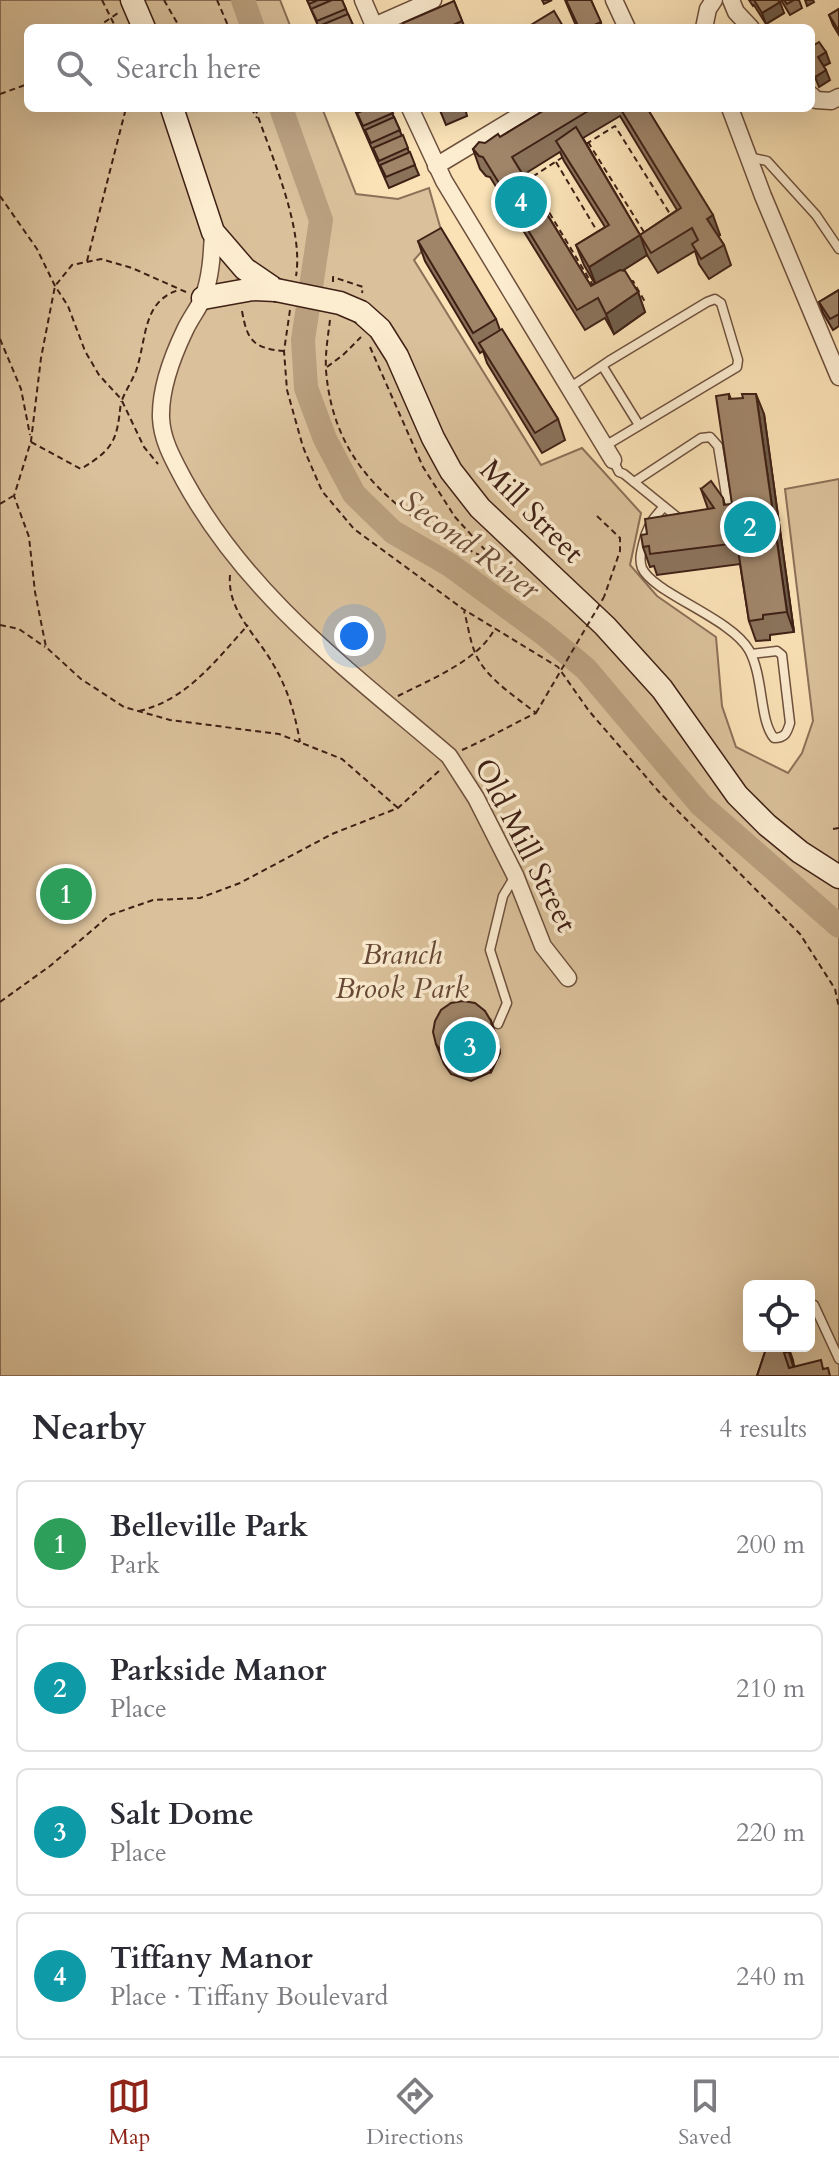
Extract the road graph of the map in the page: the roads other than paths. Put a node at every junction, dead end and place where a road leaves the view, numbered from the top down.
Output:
1 (363, 0) edge
2 (433, 0) edge
3 (614, 0) edge
4 (714, 0) edge
5 (731, 0) edge
6 (133, 3) edge
7 (142, 24) edge
8 (374, 24) edge
9 (381, 24) edge
10 (625, 24) edge
11 (705, 24) edge
12 (747, 24) edge
13 (839, 97) edge
14 (815, 98) edge
15 (173, 112) edge
16 (412, 112) edge
17 (525, 112) edge
18 (732, 112) edge
19 (749, 157) junction
20 (436, 166) junction
21 (213, 232) junction
22 (839, 249) edge
23 (276, 290) junction
24 (203, 298) junction
25 (603, 367) junction
26 (839, 377) edge
27 (569, 388) junction
28 (639, 425) junction
29 (614, 461) junction
30 (634, 482) junction
31 (664, 507) junction
32 (724, 510) edge
33 (695, 523) edge
34 (751, 654) junction
35 (515, 875) junction
36 (839, 877) edge
37 (568, 978) dead end
38 (498, 1024) dead end
39 (815, 1307) edge
40 (839, 1359) edge

1 - 8 street
2 - 9 street
3 - 10 street
4 - 11 street
5 - 12 street
6 - 7 street
13 - 14 street
15 - 21 street, Mill Street
16 - 20 street
17 - 20 street
18 - 19 street
19 - 22 lane
19 - 26 street
20 - 27 street
21 - 23 street, Mill Street
21 - 24 street, Old Mill Street
23 - 24 street
23 - 36 street, Mill Street, bridge
24 - 35 street, Old Mill Street
25 - 27 lane
25 - 28 lane
25 - 28 lane
27 - 29 street
28 - 29 lane
29 - 30 lane
30 - 31 lane
30 - 32 lane
31 - 33 lane
31 - 34 lane
34 - 34 lane
35 - 37 street, Old Mill Street
35 - 38 lane
39 - 40 lane

